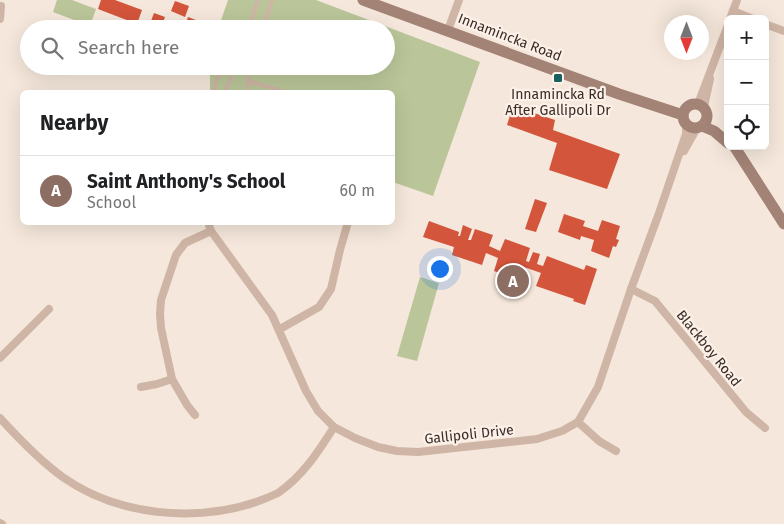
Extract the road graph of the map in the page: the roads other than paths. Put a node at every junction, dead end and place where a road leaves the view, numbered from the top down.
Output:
1 (258, 0) edge
2 (272, 0) edge
3 (363, 0) edge
4 (459, 0) edge
5 (737, 0) edge
6 (1, 6) edge
7 (732, 15) edge
8 (0, 19) edge
9 (251, 20) edge
10 (265, 20) edge
11 (769, 25) edge
12 (448, 30) junction
13 (784, 31) edge
14 (724, 36) edge
15 (220, 75) edge
16 (232, 75) edge
17 (249, 75) edge
18 (248, 81) junction
19 (215, 90) edge
20 (226, 90) edge
21 (247, 90) edge
22 (279, 90) edge
23 (703, 109) junction
24 (691, 120) junction
25 (724, 132) edge
26 (724, 139) edge
27 (735, 150) edge
28 (784, 224) edge
29 (209, 225) edge
30 (347, 225) edge
31 (211, 231) junction
32 (630, 288) junction
33 (49, 309) dead end
34 (280, 329) junction
35 (0, 358) edge
36 (172, 378) junction
37 (141, 387) dead end
38 (196, 415) dead end
39 (0, 418) edge
40 (578, 422) junction
41 (334, 427) junction
42 (765, 428) dead end
43 (616, 451) dead end

1 - 9 lane
2 - 10 lane
3 - 12 main road, Innamincka Road
4 - 12 street
5 - 7 street
6 - 8 street
11 - 13 street
12 - 24 main road, Innamincka Road
14 - 23 street
15 - 19 lane
16 - 20 lane
17 - 18 lane
18 - 21 lane
18 - 22 lane
23 - 24 main road
23 - 24 main road
23 - 25 main road
24 - 26 main road, Innamincka Road
24 - 32 street
27 - 28 main road, Innamincka Road
29 - 31 street, Gallipoli Drive
30 - 34 street
31 - 34 street, Gallipoli Drive
31 - 36 street
32 - 40 street
32 - 42 street, Blackboy Road
33 - 35 street
34 - 41 street, Gallipoli Drive
36 - 37 street
36 - 38 street
39 - 41 street
40 - 41 street, Gallipoli Drive
40 - 43 street

